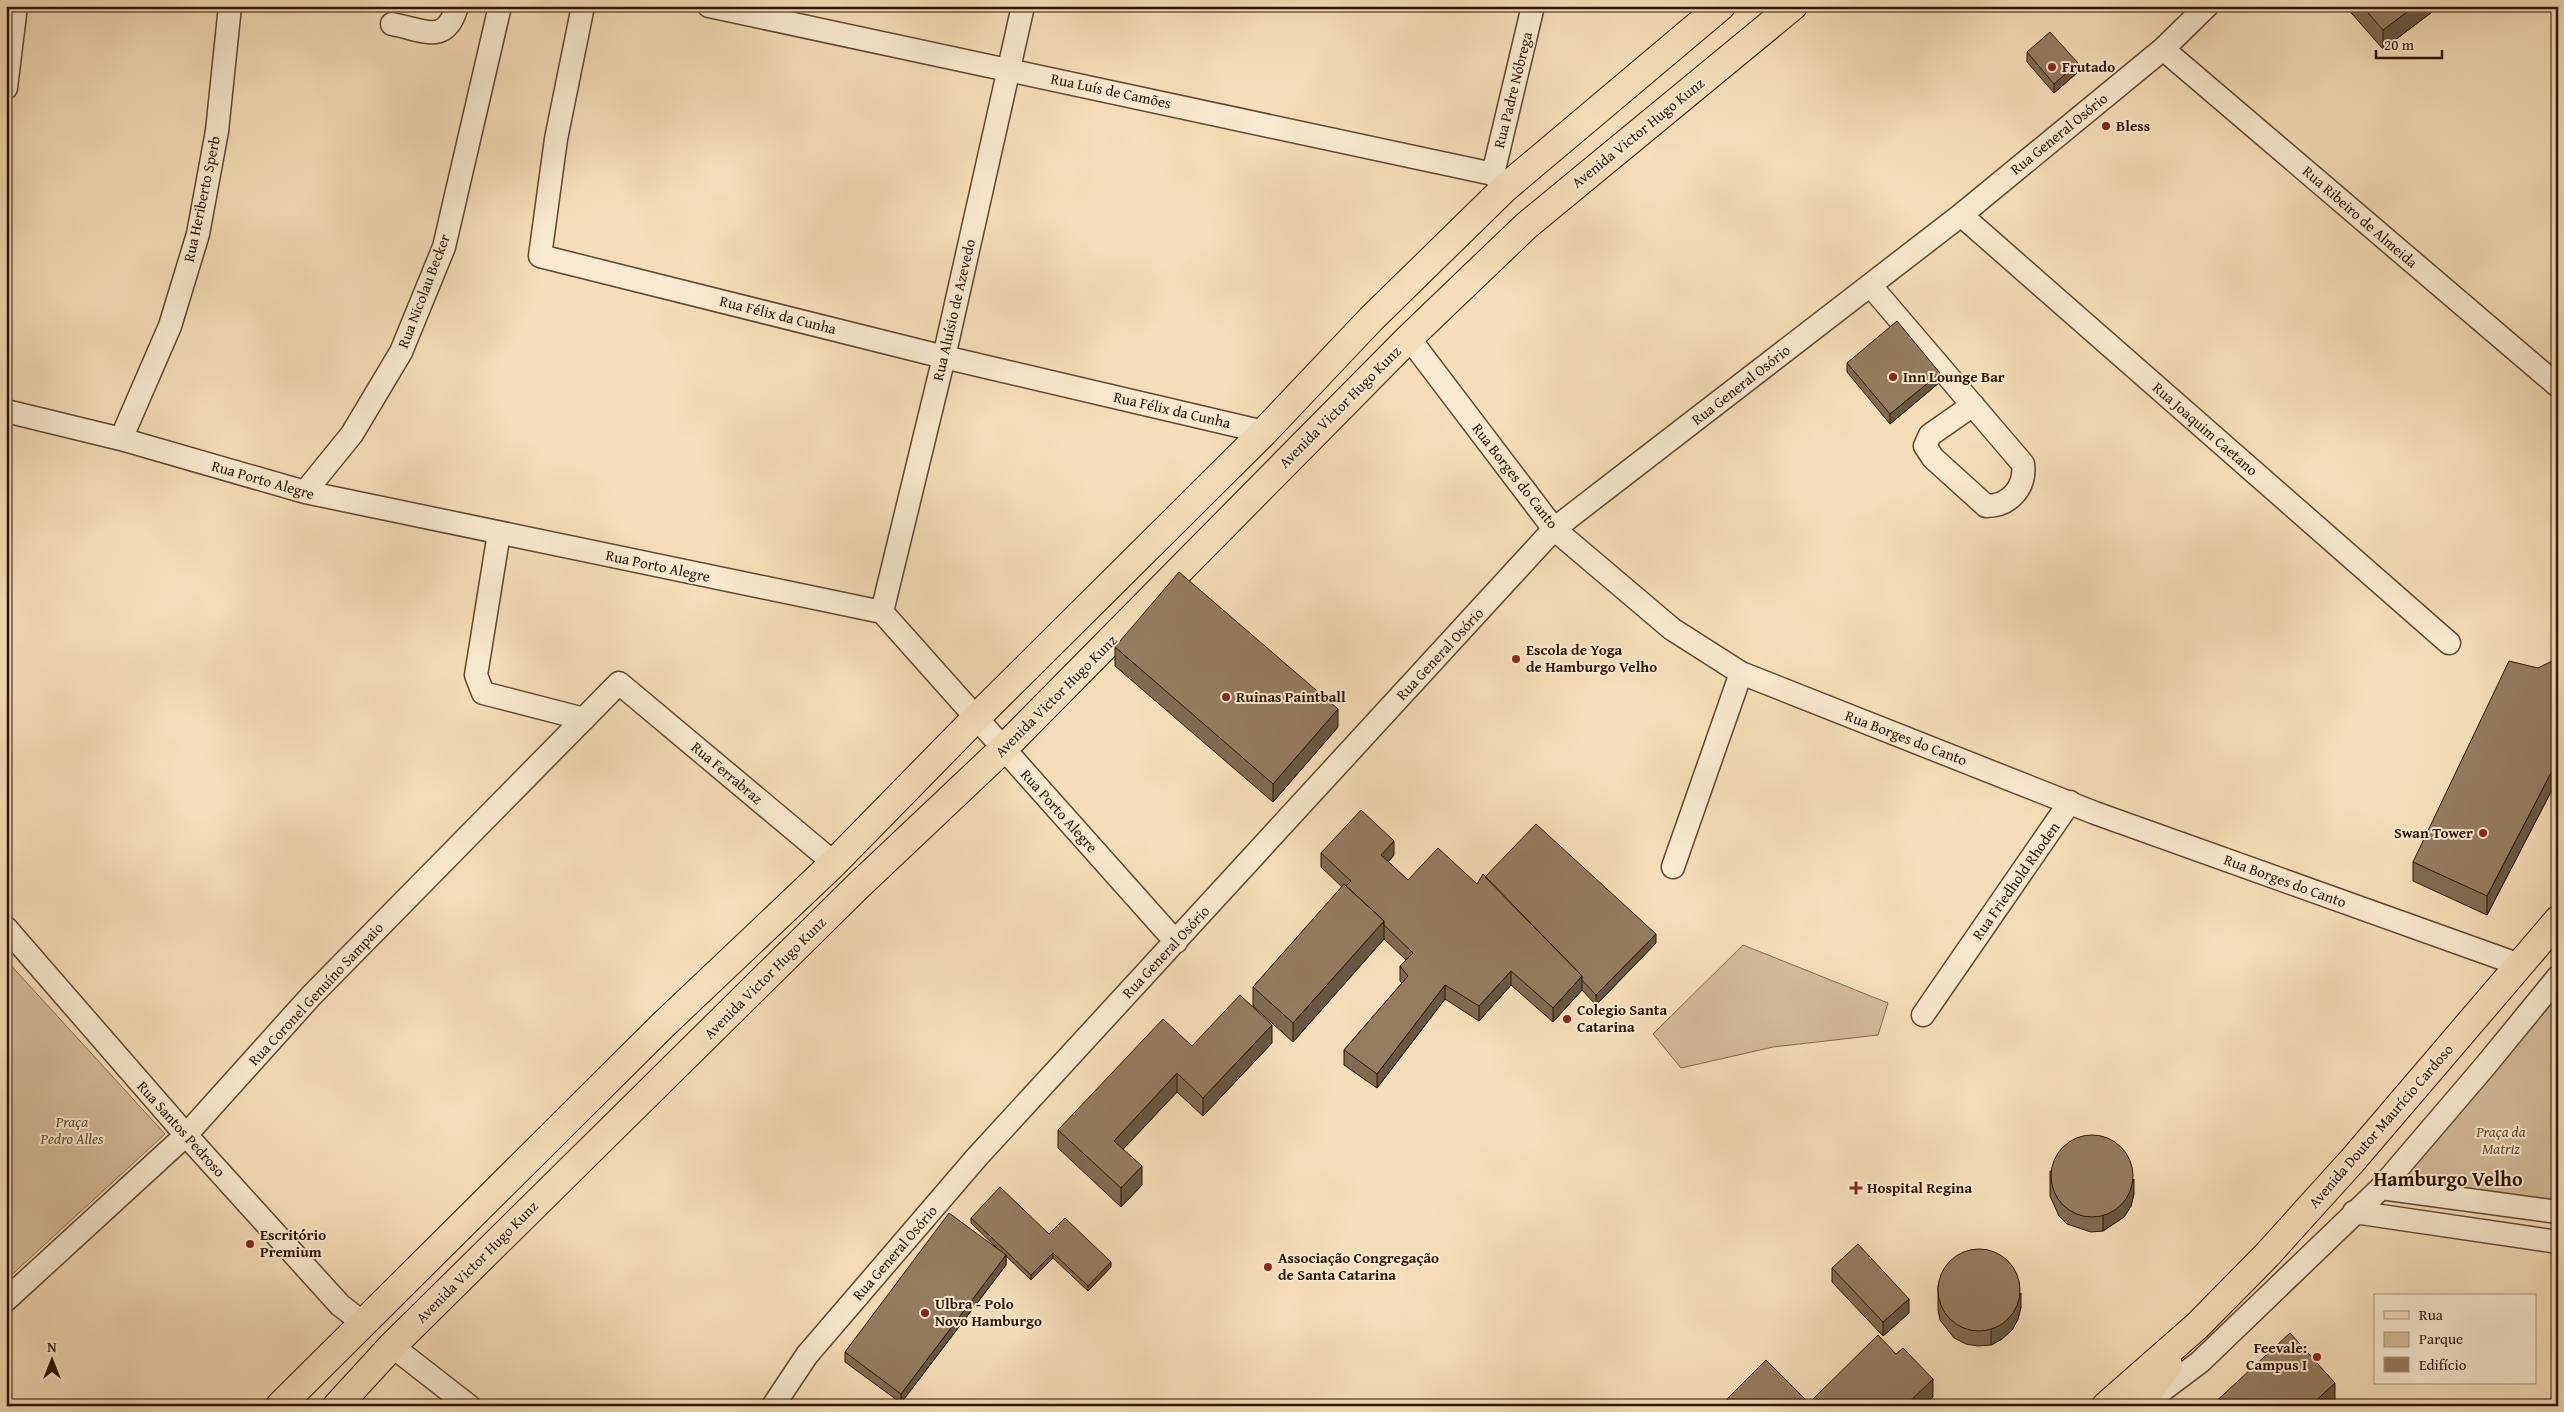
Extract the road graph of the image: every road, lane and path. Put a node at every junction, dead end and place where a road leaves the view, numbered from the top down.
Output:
1 (16, 6) edge
2 (230, 6) edge
3 (457, 6) edge
4 (500, 6) edge
5 (583, 6) edge
6 (709, 6) edge
7 (1023, 6) edge
8 (1533, 6) edge
9 (1721, 6) edge
10 (1793, 6) edge
11 (2207, 6) edge
12 (392, 24) dead end
13 (2163, 49) junction
14 (1009, 69) junction
15 (6, 88) edge
16 (1499, 181) junction
17 (1961, 215) junction
18 (1870, 285) junction
19 (1409, 338) junction
20 (944, 357) junction
21 (2558, 386) edge
22 (1973, 405) junction
23 (6, 411) edge
24 (1264, 432) junction
25 (121, 439) junction
26 (305, 492) junction
27 (1554, 529) junction
28 (499, 533) junction
29 (882, 612) junction
30 (2449, 643) dead end
31 (1741, 673) junction
32 (619, 683) joint
33 (976, 718) junction
34 (584, 719) junction
35 (1003, 749) junction
36 (2070, 802) junction
37 (834, 863) junction
38 (1673, 867) dead end
39 (2558, 920) edge
40 (6, 928) edge
41 (1176, 942) junction
42 (2520, 965) junction
43 (2558, 977) edge
44 (1923, 1015) dead end
45 (186, 1135) junction
46 (2381, 1188) junction
47 (2354, 1212) junction
48 (2558, 1212) edge
49 (2558, 1242) edge
50 (6, 1300) edge
51 (363, 1323) junction
52 (2197, 1326) junction
53 (392, 1346) junction
54 (280, 1406) edge
55 (337, 1406) edge
56 (468, 1406) edge
57 (773, 1406) edge
58 (2106, 1406) edge
59 (2140, 1406) edge

1 - 15 street
2 - 25 street, Rua Heriberto Sperb
3 - 12 street
4 - 26 street, Rua Nicolau Becker
5 - 20 street, Rua Félix da Cunha
6 - 14 street, Rua Luís de Camões
7 - 14 street, Rua Aluísio de Azevedo
8 - 16 street, Rua Padre Nóbrega
9 - 16 main road
10 - 19 main road, Avenida Victor Hugo Kunz
11 - 13 street, Rua General Osório
13 - 17 street, Rua General Osório
13 - 21 street, Rua Ribeiro de Almeida
14 - 16 street, Rua Luís de Camões
14 - 20 street, Rua Aluísio de Azevedo
16 - 24 main road
17 - 18 street, Rua General Osório
17 - 30 street, Rua Joaquim Caetano
18 - 22 street
18 - 27 street, Rua General Osório
19 - 27 street, Rua Borges do Canto
19 - 35 main road, Avenida Victor Hugo Kunz
20 - 24 street, Rua Félix da Cunha
20 - 29 street, Rua Aluísio de Azevedo
22 - 22 street
23 - 25 street, Rua Porto Alegre
24 - 33 main road
25 - 26 street, Rua Porto Alegre
26 - 28 street, Rua Porto Alegre
27 - 31 street, Rua Borges do Canto
27 - 41 street, Rua General Osório
28 - 29 street, Rua Porto Alegre
28 - 34 street
29 - 33 street, Rua Porto Alegre
31 - 36 street, Rua Borges do Canto
31 - 38 street
32 - 34 street, Rua Coronel Genuíno Sampaio
32 - 37 street, Rua Ferrabraz
33 - 35 street, Rua Porto Alegre
33 - 37 main road
34 - 45 street, Rua Coronel Genuíno Sampaio
35 - 41 street, Rua Porto Alegre
35 - 53 main road, Avenida Victor Hugo Kunz
36 - 42 street, Rua Borges do Canto
36 - 44 street, Rua Friedhold Rhoden
37 - 51 main road
39 - 42 main road, Avenida Doutor Maurício Cardoso
40 - 45 street, Rua Santos Pedroso
41 - 57 street, Rua General Osório
42 - 52 main road, Avenida Doutor Maurício Cardoso
43 - 46 street
45 - 50 street, Rua Coronel Genuíno Sampaio
45 - 51 street, Rua Santos Pedroso
46 - 47 street
46 - 48 street
47 - 49 street
47 - 59 street
51 - 54 main road
52 - 58 main road, Avenida Doutor Maurício Cardoso
52 - 59 main road, Avenida Doutor Maurício Cardoso
53 - 55 main road, Avenida Victor Hugo Kunz
53 - 56 street

